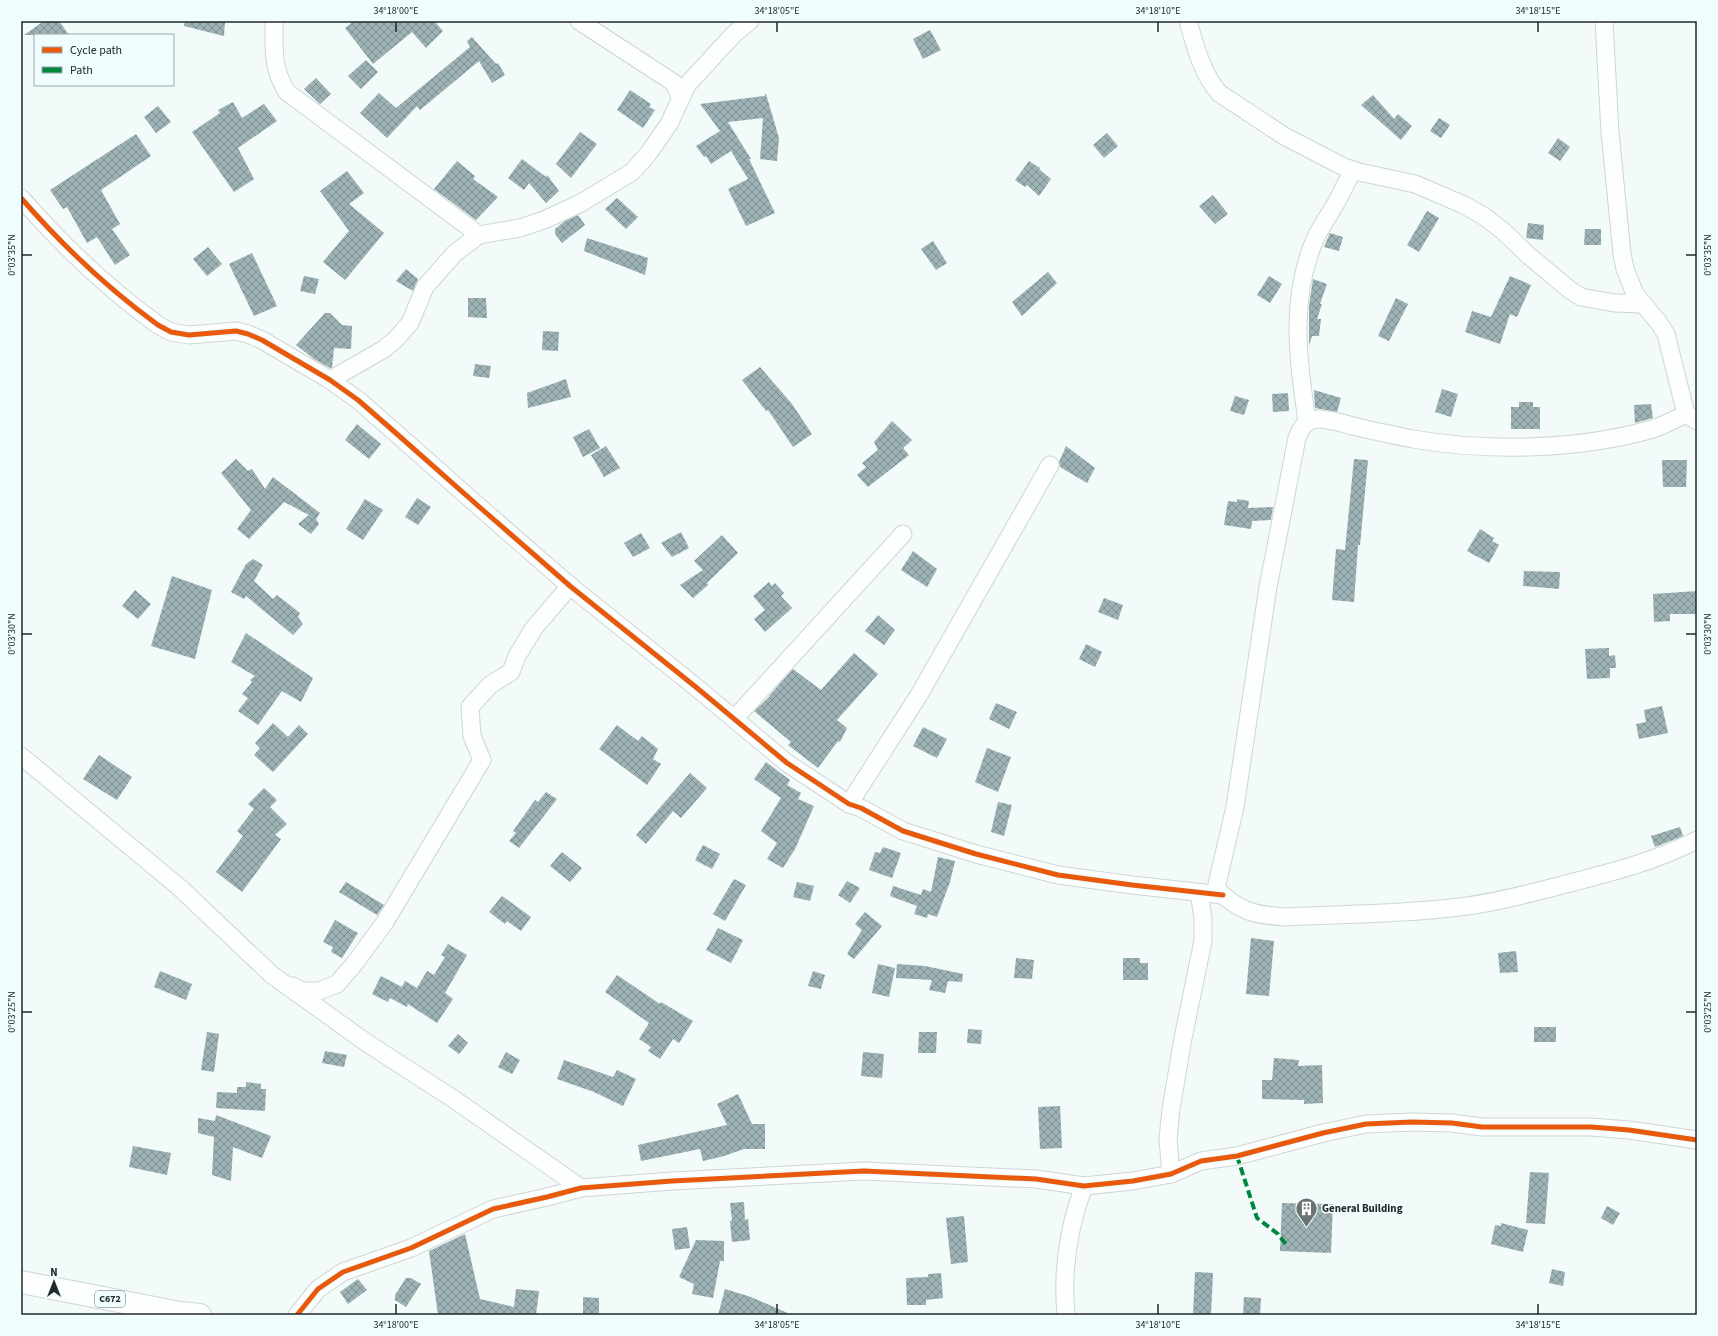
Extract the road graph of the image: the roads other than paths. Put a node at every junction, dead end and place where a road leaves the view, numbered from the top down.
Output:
1 (274, 21) edge
2 (579, 21) edge
3 (750, 21) edge
4 (1188, 21) edge
5 (1604, 21) edge
6 (681, 99) junction
7 (1353, 170) junction
8 (21, 198) edge
9 (478, 235) junction
10 (1643, 304) junction
11 (330, 380) junction
12 (1692, 418) edge
13 (1307, 421) junction
14 (1050, 465) dead end
15 (902, 534) dead end
16 (570, 586) junction
17 (734, 719) junction
18 (21, 756) edge
19 (849, 804) junction
20 (1697, 840) edge
21 (1199, 893) junction
22 (1223, 895) junction
23 (272, 975) junction
24 (1697, 1140) edge
25 (1171, 1174) junction
26 (1084, 1186) junction
27 (581, 1188) junction
28 (21, 1282) edge
29 (186, 1314) edge
30 (297, 1315) edge
31 (1066, 1315) edge

1 - 9 street
2 - 6 street
3 - 6 street
4 - 7 street
5 - 10 street
6 - 9 street
7 - 10 street
7 - 13 street
8 - 11 street
9 - 11 street
10 - 12 street
11 - 16 street
12 - 13 street
13 - 22 street
14 - 19 street
15 - 17 street
16 - 17 street
16 - 23 street
17 - 19 street
18 - 23 street
19 - 21 street
20 - 22 street
21 - 22 street
21 - 25 street
23 - 27 street
24 - 25 street
25 - 26 street
26 - 27 street
26 - 31 street
27 - 30 street
28 - 29 main road, C672

